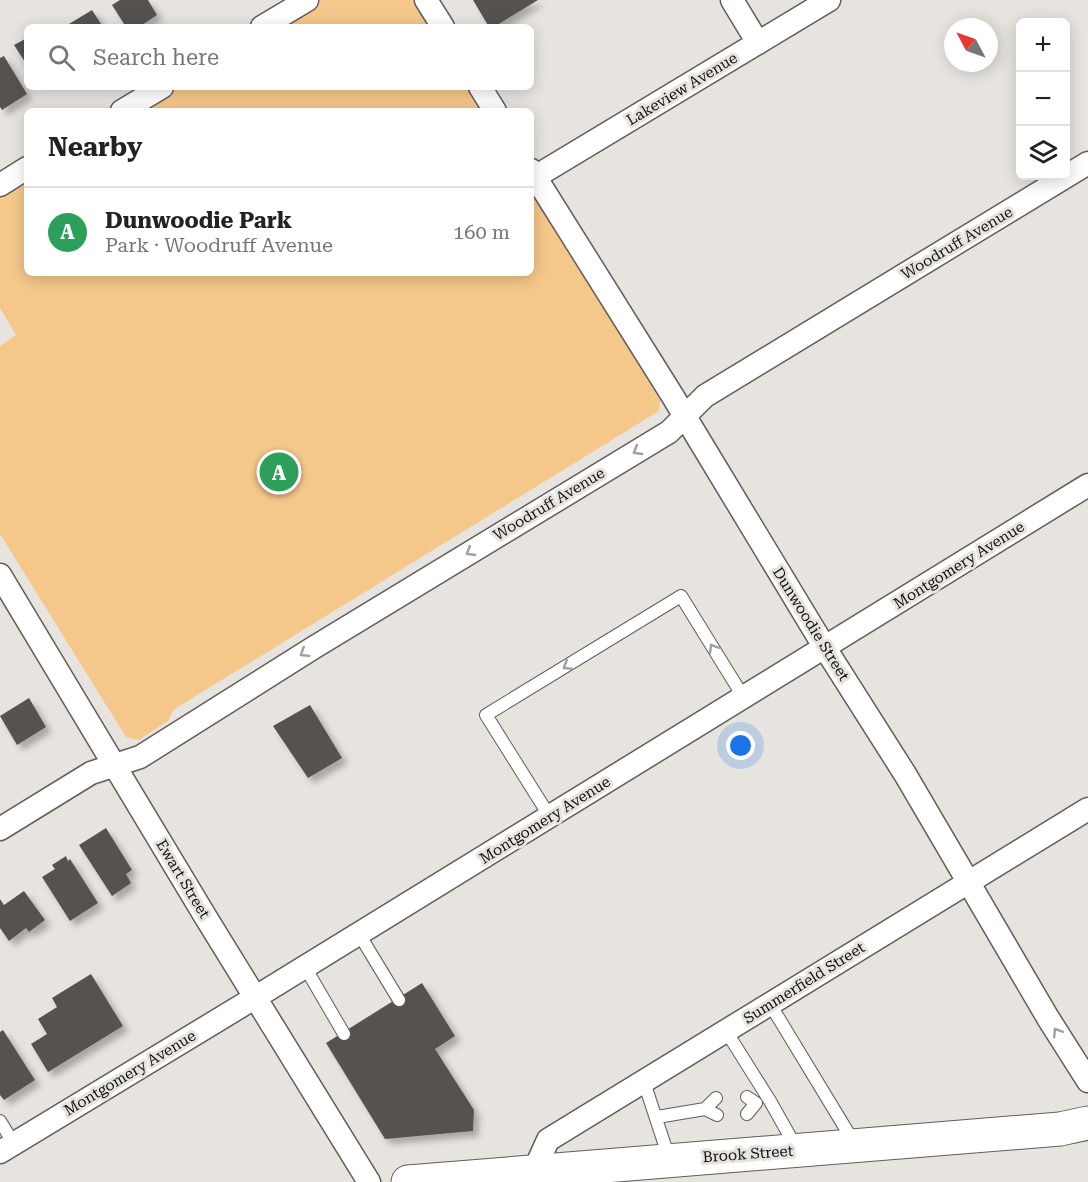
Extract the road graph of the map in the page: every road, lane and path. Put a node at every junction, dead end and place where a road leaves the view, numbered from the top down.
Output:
1 (307, 0) edge
2 (426, 0) edge
3 (732, 0) edge
4 (829, 0) edge
5 (267, 24) edge
6 (441, 24) edge
7 (758, 43) junction
8 (157, 90) edge
9 (482, 90) edge
10 (127, 108) edge
11 (493, 108) edge
12 (1088, 163) edge
13 (24, 170) edge
14 (534, 173) edge
15 (534, 176) edge
16 (0, 185) edge
17 (684, 417) junction
18 (1088, 485) edge
19 (0, 575) edge
20 (825, 648) junction
21 (744, 698) junction
22 (114, 765) junction
23 (1088, 809) edge
24 (550, 816) junction
25 (0, 829) edge
26 (969, 882) junction
27 (358, 934) junction
28 (304, 967) junction
29 (256, 997) junction
30 (399, 1000) dead end
31 (770, 1004) junction
32 (726, 1030) junction
33 (344, 1034) dead end
34 (1088, 1081) edge
35 (644, 1082) junction
36 (716, 1098) dead end
37 (770, 1101) junction
38 (705, 1109) junction
39 (747, 1114) dead end
40 (717, 1116) dead end
41 (657, 1117) junction
42 (0, 1121) edge
43 (1088, 1123) edge
44 (856, 1145) junction
45 (7, 1148) edge
46 (797, 1150) junction
47 (670, 1160) junction
48 (534, 1171) junction
49 (369, 1182) edge
50 (408, 1182) edge

1 - 5 street
2 - 6 street
3 - 7 street
4 - 7 street, Lakeview Avenue
7 - 14 street, Lakeview Avenue
8 - 10 street
9 - 11 street
12 - 17 street, Woodruff Avenue
13 - 16 street
15 - 17 street, Dunwoodie Street
17 - 20 street, Dunwoodie Street
17 -> 22 street, Woodruff Avenue
18 - 20 street, Montgomery Avenue
19 - 22 street, Ewart Street
20 - 21 street, Montgomery Avenue
20 - 26 street, Dunwoodie Street
21 - 24 street, Montgomery Avenue
21 -> 24 lane
22 - 25 street, Woodruff Avenue
22 - 29 street, Ewart Street
23 - 26 street, Summerfield Street
24 - 27 street, Montgomery Avenue
26 - 31 street, Summerfield Street
34 -> 26 street, Dunwoodie Street
27 - 28 street, Montgomery Avenue
27 - 30 lane
28 - 29 street, Montgomery Avenue
28 - 33 lane
29 - 45 street, Montgomery Avenue
29 - 49 street, Ewart Street
31 - 32 street, Summerfield Street
31 - 44 lane
32 - 35 street, Summerfield Street
32 - 37 lane
35 - 41 lane
35 - 48 street, Summerfield Street
36 - 38 lane
37 - 39 lane
37 - 46 lane
38 - 40 lane
38 - 41 lane
41 - 47 lane
42 - 45 lane
43 - 44 street, Brook Street
44 - 46 street, Brook Street
46 - 47 street, Brook Street
47 - 48 street, Brook Street
48 - 50 street, Brook Street

